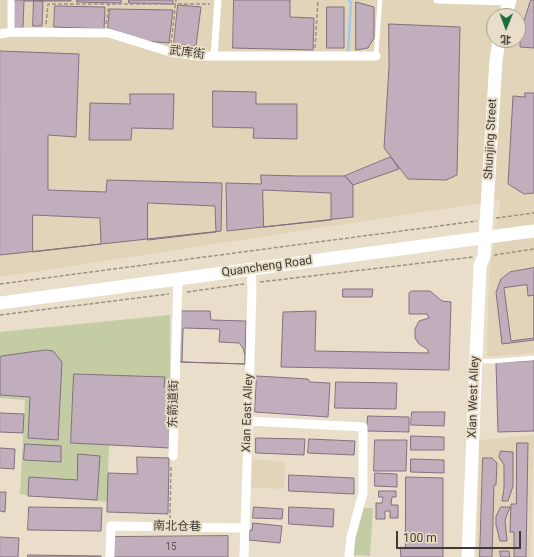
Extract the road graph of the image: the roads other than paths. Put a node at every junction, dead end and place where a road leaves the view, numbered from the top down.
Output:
1 (11, 0) edge
2 (380, 0) edge
3 (437, 0) edge
4 (509, 1) edge
5 (218, 2) edge
6 (11, 32) junction
7 (0, 34) edge
8 (498, 48) edge
9 (214, 56) junction
10 (376, 56) joint
11 (534, 231) edge
12 (484, 238) junction
13 (251, 269) junction
14 (178, 279) junction
15 (0, 303) edge
16 (534, 358) edge
17 (476, 361) junction
18 (248, 420) junction
19 (173, 456) road end
20 (244, 528) junction
21 (110, 557) edge
22 (244, 557) edge
23 (349, 557) edge
24 (468, 557) edge

1 - 6 street
2 - 10 lane
3 - 4 street
5 - 9 street
6 - 7 street, 武库街
6 - 9 street, 武库街
8 - 12 main road, Shunjing Street
9 - 10 street, 武库街
11 - 12 main road, Quancheng Road
12 - 13 main road, Quancheng Road
12 - 17 main road, Xian West Alley
13 - 14 main road, Quancheng Road
13 - 18 street, Xian East Alley
14 - 15 main road, Quancheng Road
14 - 19 street, 东箭道街
16 - 17 lane
17 - 24 main road, Xian West Alley
18 - 20 street, Xian East Alley
18 - 23 street
20 - 21 street, 南北仓巷
20 - 22 street, Xian East Alley

